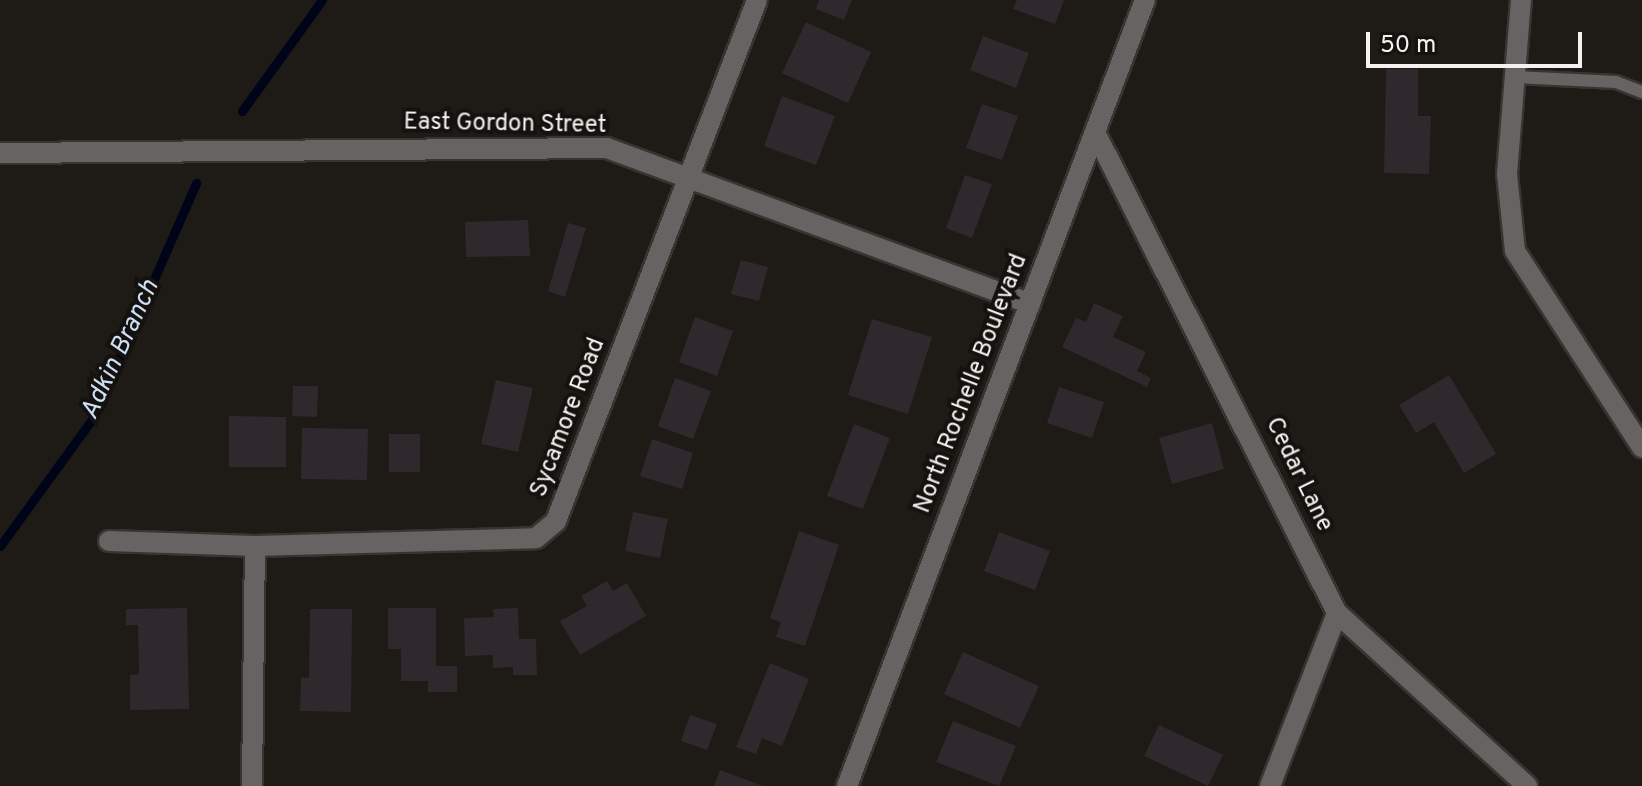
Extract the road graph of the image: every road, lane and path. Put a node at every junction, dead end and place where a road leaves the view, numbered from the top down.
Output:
1 (757, 0) edge
2 (1145, 0) edge
3 (1521, 0) edge
4 (1515, 77) junction
5 (1642, 92) edge
6 (1095, 132) junction
7 (0, 153) edge
8 (690, 179) junction
9 (1030, 304) junction
10 (1642, 447) edge
11 (109, 541) dead end
12 (255, 546) junction
13 (1337, 613) junction
14 (252, 786) edge
15 (847, 786) edge
16 (1270, 786) edge
17 (1527, 786) edge

1 - 8 street, Sycamore Road
2 - 6 street, North Rochelle Boulevard
3 - 4 street
4 - 5 lane
4 - 10 street
6 - 9 street, North Rochelle Boulevard
6 - 13 street, Cedar Lane
7 - 8 street, East Gordon Street
8 - 9 street, East Gordon Street
8 - 12 street, Sycamore Road
9 - 15 street, North Rochelle Boulevard
11 - 12 street, Sycamore Road
12 - 14 street
13 - 16 street
13 - 17 street, Cedar Lane

